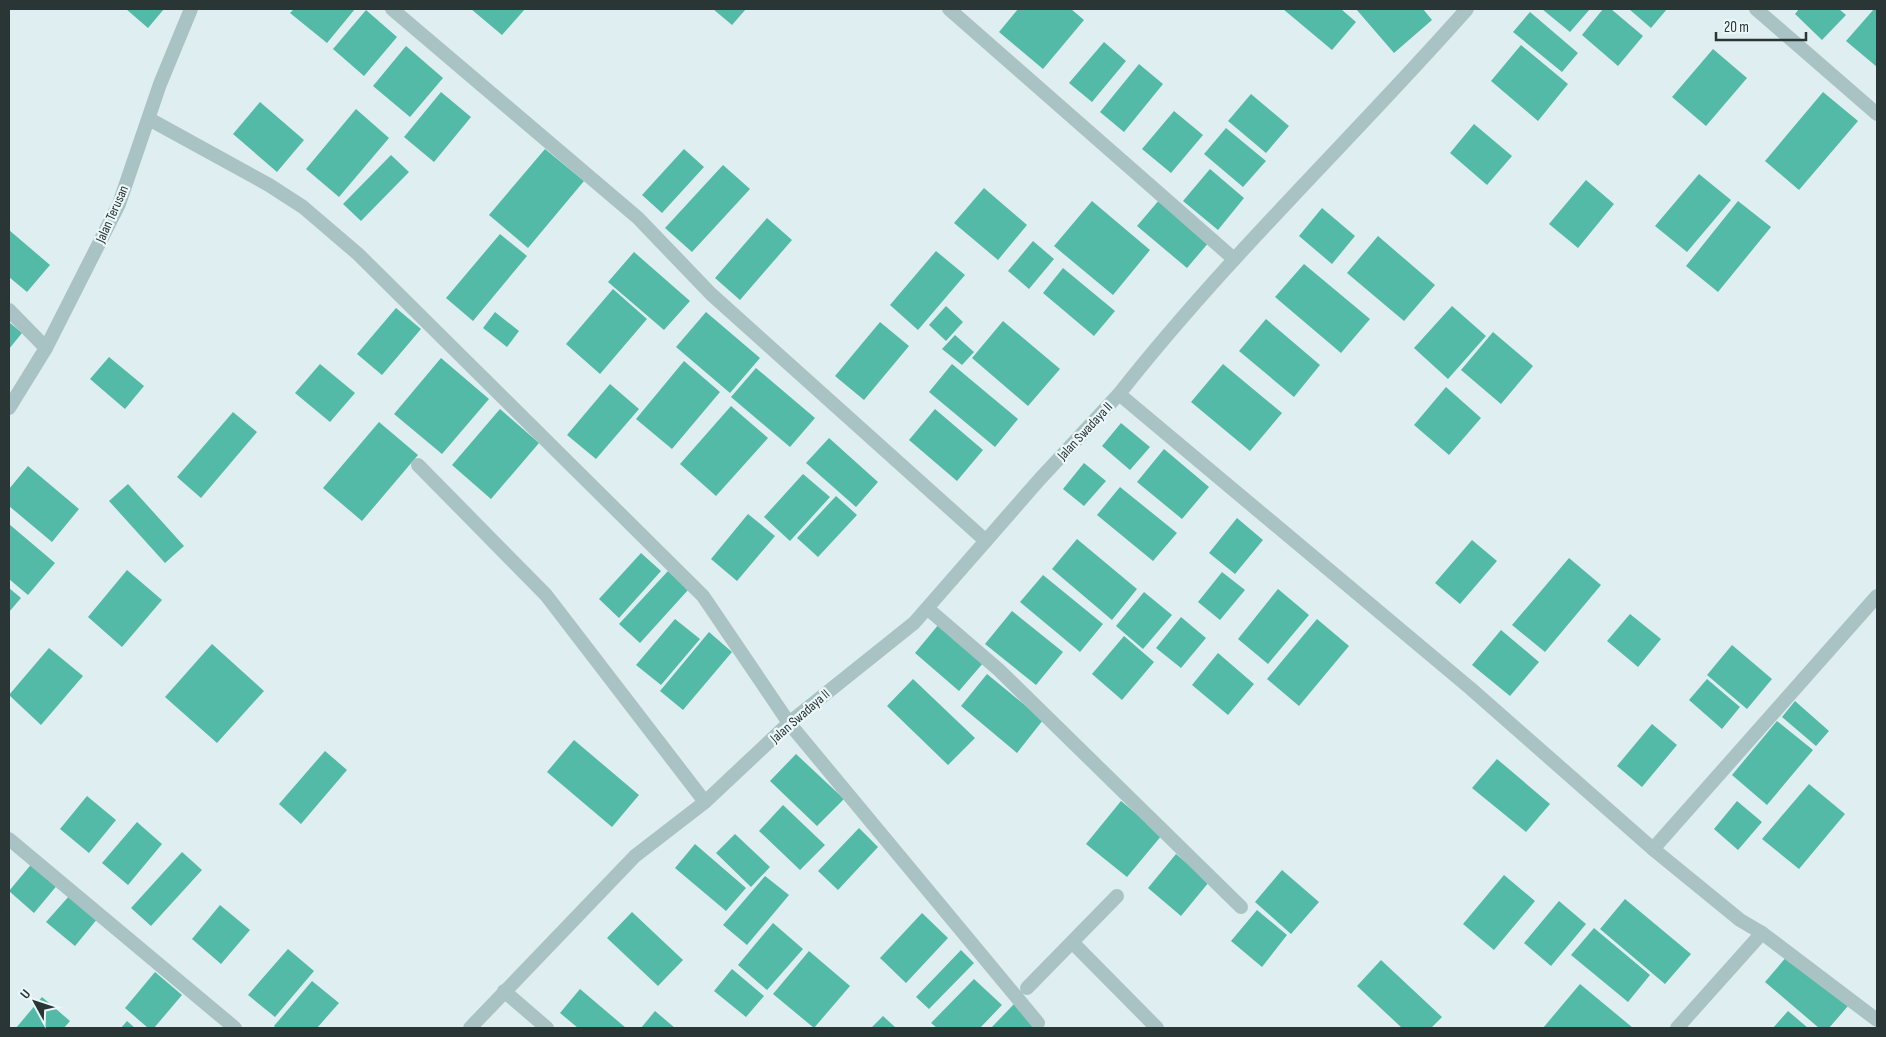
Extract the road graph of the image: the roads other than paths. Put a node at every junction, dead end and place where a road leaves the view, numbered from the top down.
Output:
1 (191, 9) edge
2 (392, 9) edge
3 (949, 9) edge
4 (1466, 9) edge
5 (1756, 9) edge
6 (1877, 114) edge
7 (149, 119) junction
8 (1234, 259) junction
9 (9, 310) edge
10 (46, 348) junction
11 (1119, 394) junction
12 (9, 408) edge
13 (418, 465) dead end
14 (986, 541) junction
15 (1877, 596) edge
16 (927, 608) junction
17 (789, 723) junction
18 (709, 798) junction
19 (9, 839) edge
20 (1653, 849) junction
21 (1117, 896) dead end
22 (1241, 907) dead end
23 (1762, 933) junction
24 (1072, 942) junction
25 (1027, 988) dead end
26 (504, 991) junction
27 (1877, 1020) edge
28 (1038, 1024) dead end
29 (235, 1028) edge
30 (470, 1028) edge
31 (547, 1028) edge
32 (1157, 1028) edge
33 (1677, 1028) edge

1 - 7 street, Jalan Terusan
2 - 14 street
3 - 8 street
4 - 8 street, Jalan Swadaya II
5 - 6 street
7 - 10 street, Jalan Terusan
7 - 17 street
8 - 11 street, Jalan Swadaya II
9 - 10 street
10 - 12 street, Jalan Terusan
11 - 14 street, Jalan Swadaya II
11 - 20 street
13 - 18 street
14 - 16 street, Jalan Swadaya II
15 - 20 street
16 - 17 street, Jalan Swadaya II
16 - 22 street
17 - 18 street, Jalan Swadaya II
17 - 28 street
18 - 26 street, Jalan Swadaya II
19 - 29 street
20 - 23 street
21 - 24 street
23 - 27 street
23 - 33 street
24 - 25 street
24 - 32 street
26 - 30 street, Jalan Swadaya II
26 - 31 street

